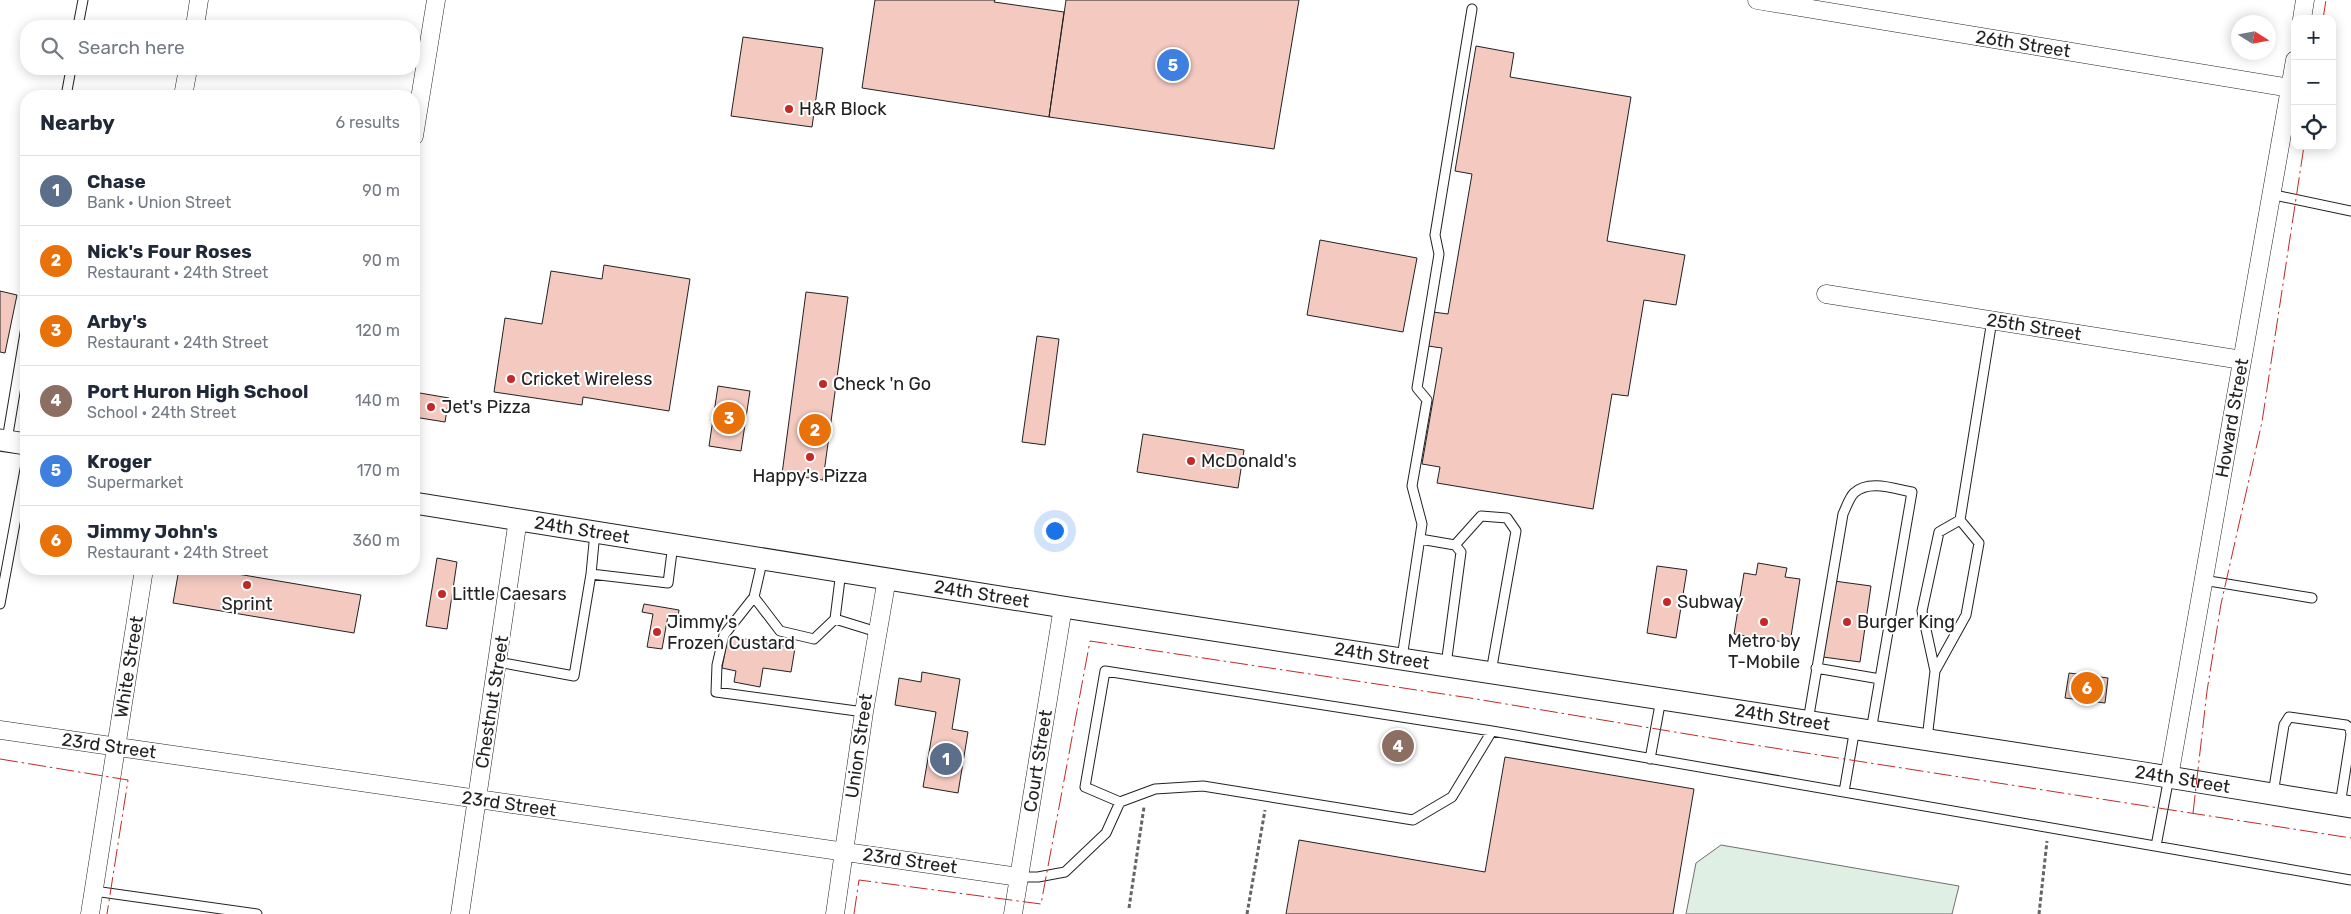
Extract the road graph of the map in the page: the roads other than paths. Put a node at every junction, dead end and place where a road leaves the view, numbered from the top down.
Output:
1 (83, 0) edge
2 (200, 0) edge
3 (436, 0) edge
4 (1757, 0) edge
5 (2305, 0) edge
6 (1472, 9) dead end
7 (2303, 15) edge
8 (79, 20) edge
9 (196, 20) edge
10 (70, 75) edge
11 (187, 75) edge
12 (2291, 82) edge
13 (2290, 88) junction
14 (67, 90) edge
15 (184, 90) edge
16 (420, 99) edge
17 (2270, 194) junction
18 (2351, 211) edge
19 (1826, 294) dead end
20 (1992, 320) junction
21 (2242, 360) junction
22 (20, 373) edge
23 (11, 441) edge
24 (20, 496) edge
25 (420, 504) edge
26 (518, 520) junction
27 (1960, 520) junction
28 (596, 532) junction
29 (1420, 540) junction
30 (674, 544) junction
31 (1455, 545) junction
32 (763, 558) junction
33 (841, 571) junction
34 (591, 574) junction
35 (143, 575) edge
36 (887, 578) junction
37 (2204, 580) junction
38 (754, 597) junction
39 (2312, 598) dead end
40 (0, 604) edge
41 (1063, 607) junction
42 (835, 619) junction
43 (877, 632) junction
44 (1402, 658) junction
45 (498, 662) junction
46 (1446, 665) junction
47 (1816, 668) junction
48 (1935, 671) junction
49 (1491, 672) junction
50 (1880, 679) junction
51 (1661, 698) junction
52 (864, 712) junction
53 (1808, 721) junction
54 (0, 730) edge
55 (1863, 730) junction
56 (1492, 732) junction
57 (1927, 739) junction
58 (116, 747) junction
59 (1650, 759) junction
60 (2169, 777) junction
61 (1844, 792) junction
62 (2273, 794) junction
63 (477, 799) junction
64 (1120, 802) junction
65 (2345, 806) edge
66 (2156, 846) junction
67 (844, 852) junction
68 (1019, 877) junction
69 (2351, 880) edge
70 (94, 891) junction
71 (90, 914) edge
72 (257, 914) edge
73 (460, 914) edge
74 (835, 914) edge
75 (1012, 914) edge

1 - 8 lane
2 - 9 street
3 - 16 street
4 - 13 street, 26th Street
5 - 7 street
6 - 29 lane
10 - 14 lane
11 - 15 street
12 - 13 street, Howard Street
13 - 17 street, Howard Street
17 - 18 lane
17 - 21 street, Howard Street
19 - 20 street, 25th Street
20 - 21 street, 25th Street
20 - 27 lane
21 - 37 street, Howard Street
22 - 23 lane
24 - 40 lane
25 - 26 street, 24th Street
26 - 28 street, 24th Street
26 - 45 street, Chestnut Street
27 - 48 lane
27 - 48 lane
28 - 30 street, 24th Street
28 - 34 lane
29 - 31 lane
29 - 44 lane
30 - 32 street, 24th Street
30 - 34 lane
31 - 46 lane
31 - 49 lane
32 - 33 street, 24th Street
32 - 38 lane
33 - 36 street, 24th Street
33 - 42 lane
34 - 45 lane
35 - 58 street, White Street
36 - 41 street, 24th Street
36 - 43 street, Union Street
37 - 39 lane
37 - 60 street, Howard Street
38 - 42 lane
38 - 52 lane
41 - 44 street, 24th Street
41 - 68 street, Court Street
42 - 43 lane
43 - 52 street, Union Street
44 - 46 street, 24th Street
45 - 63 street, Chestnut Street
46 - 49 street, 24th Street
47 - 50 lane
47 - 50 lane
47 - 53 lane
48 - 57 lane
49 - 51 street, 24th Street
50 - 55 lane
51 - 53 street, 24th Street
51 - 59 lane
52 - 67 street, Union Street
53 - 55 street, 24th Street
54 - 58 street, 23rd Street
55 - 57 street, 24th Street
55 - 61 lane
56 - 59 lane
56 - 64 lane
56 - 64 lane
57 - 60 street, 24th Street
58 - 63 street, 23rd Street
58 - 70 street, White Street
59 - 61 lane
60 - 62 street, 24th Street
60 - 66 lane
61 - 66 lane
62 - 65 street, 24th Street
62 - 65 lane
63 - 67 street, 23rd Street
63 - 73 street, Chestnut Street
64 - 68 lane
66 - 69 lane
67 - 68 street, 23rd Street
67 - 74 street, Union Street
68 - 75 street, Court Street
70 - 71 street, White Street
70 - 72 lane

